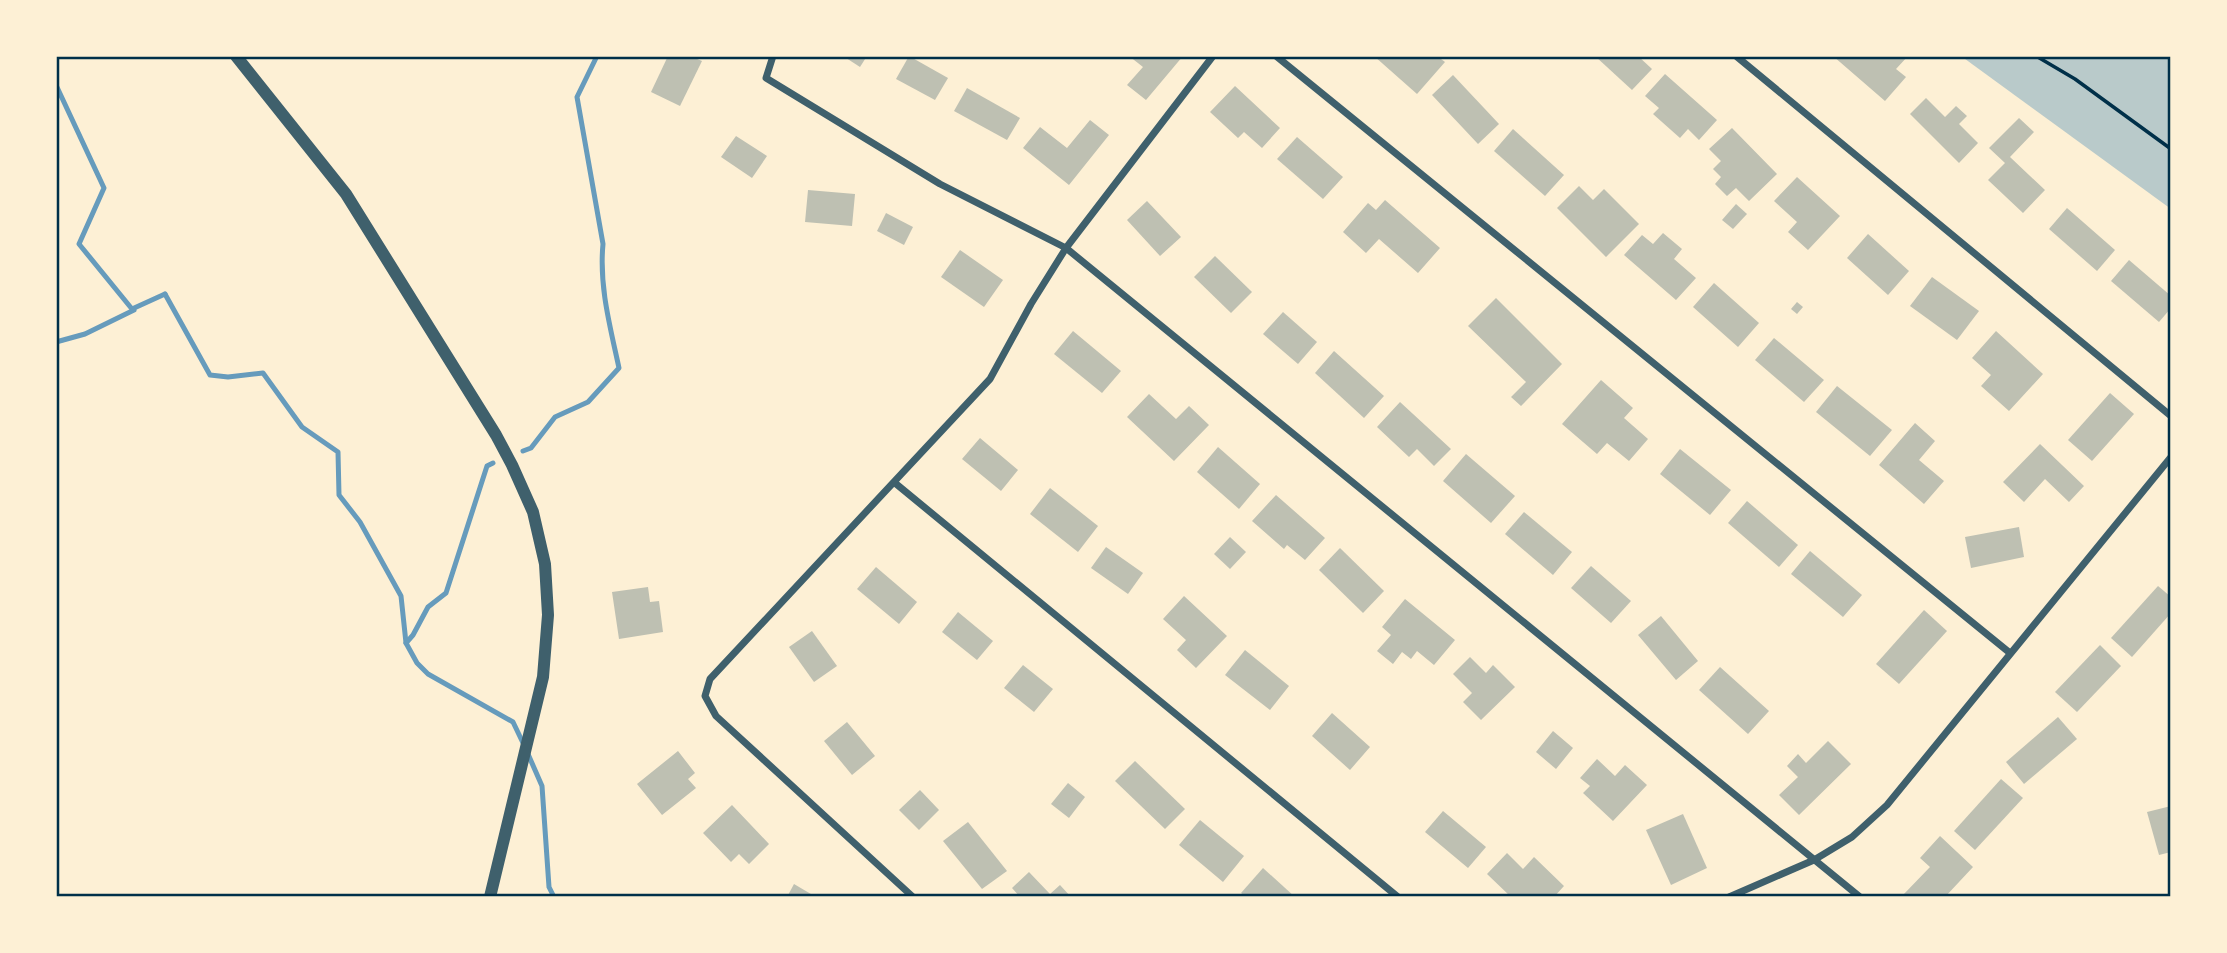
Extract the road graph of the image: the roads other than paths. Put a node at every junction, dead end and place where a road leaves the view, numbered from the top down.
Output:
1 (236, 56) edge
2 (773, 56) edge
3 (1213, 56) edge
4 (1276, 56) edge
5 (1736, 56) edge
6 (1066, 248) junction
7 (2171, 416) edge
8 (2171, 457) edge
9 (895, 484) junction
10 (2010, 653) junction
11 (1814, 860) junction
12 (490, 897) edge
13 (913, 897) edge
14 (1398, 897) edge
15 (1729, 897) edge
16 (1860, 897) edge

1 - 12 street
2 - 6 street
3 - 6 street
4 - 10 street
5 - 7 street
6 - 9 street
6 - 11 street
8 - 10 street
9 - 13 street
9 - 14 street
10 - 11 street
11 - 15 street
11 - 16 street

